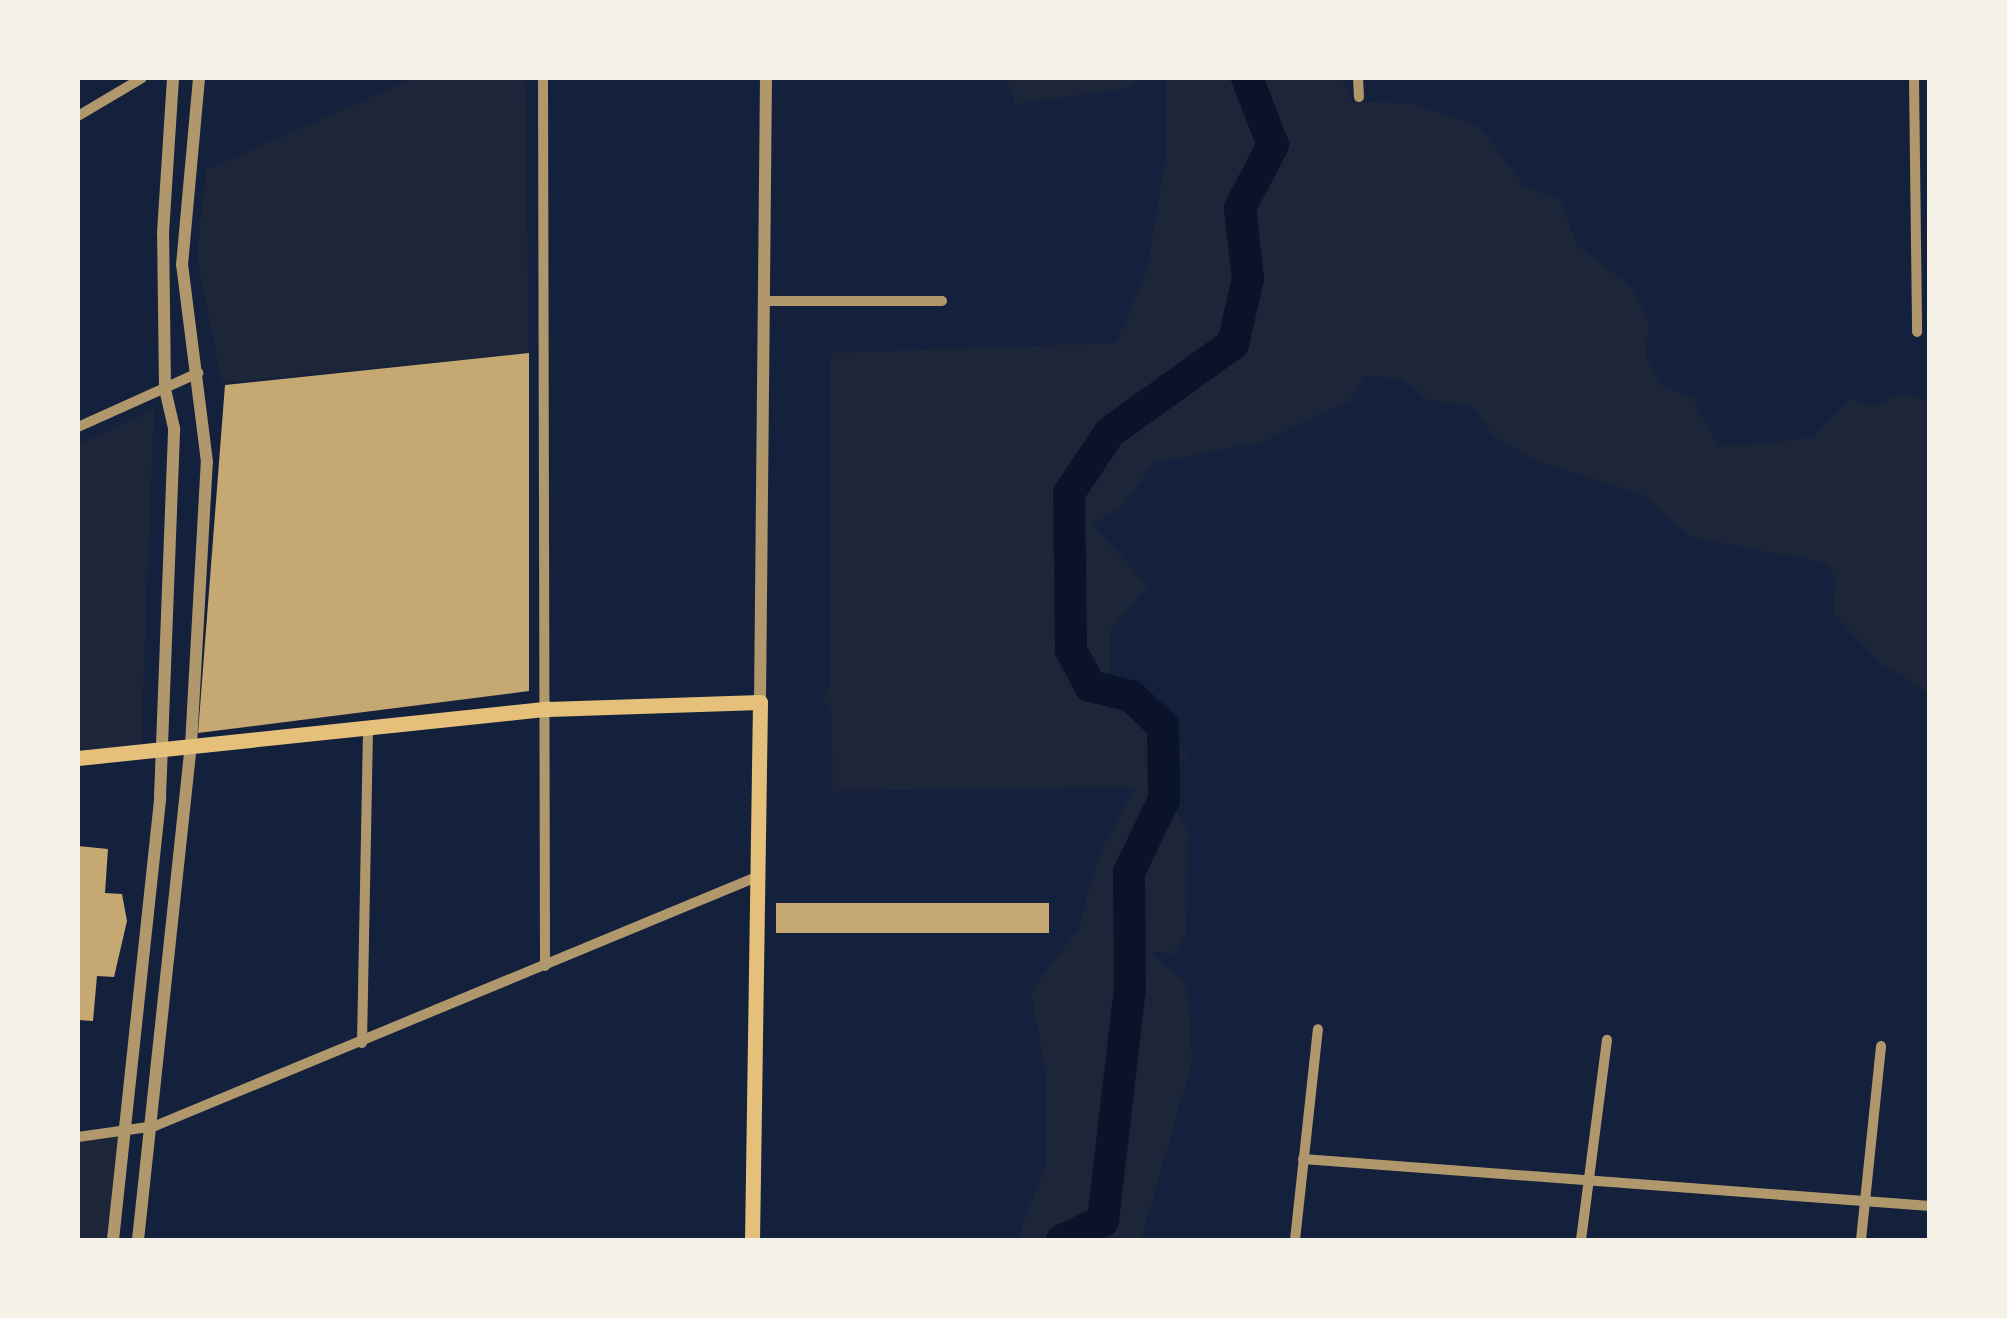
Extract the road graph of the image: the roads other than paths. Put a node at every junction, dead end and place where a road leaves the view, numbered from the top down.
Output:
1 (142, 78) edge
2 (173, 78) edge
3 (199, 78) edge
4 (543, 78) edge
5 (766, 78) edge
6 (1358, 78) edge
7 (1914, 78) edge
8 (1359, 97) dead end
9 (78, 116) edge
10 (1925, 248) edge
11 (765, 301) junction
12 (942, 301) dead end
13 (1917, 332) dead end
14 (198, 373) junction
15 (165, 389) junction
16 (78, 427) edge
17 (760, 702) junction
18 (548, 709) junction
19 (368, 727) junction
20 (191, 744) junction
21 (162, 748) junction
22 (78, 758) edge
23 (754, 878) junction
24 (545, 966) junction
25 (1318, 1029) dead end
26 (1607, 1040) dead end
27 (362, 1042) junction
28 (1882, 1046) dead end
29 (155, 1126) junction
30 (122, 1135) junction
31 (78, 1137) edge
32 (1303, 1159) junction
33 (1588, 1180) junction
34 (1865, 1201) junction
35 (1930, 1206) edge
36 (113, 1240) edge
37 (138, 1240) edge
38 (752, 1240) edge
39 (1295, 1240) edge
40 (1580, 1240) edge
41 (1861, 1240) edge

1 - 9 street
2 - 15 street
3 - 14 street
4 - 18 street
5 - 11 street
6 - 8 street
7 - 10 street
10 - 13 street
11 - 12 street
11 - 17 street
14 - 15 street
14 - 20 street
15 - 16 street
15 - 21 street
17 - 18 main road
17 - 23 main road
18 - 19 main road
18 - 24 street
19 - 20 main road
19 - 27 street
20 - 21 main road
20 - 29 street
21 - 22 main road
21 - 30 street
23 - 24 street
23 - 38 main road
24 - 27 street
25 - 32 street
26 - 33 street
27 - 29 street
28 - 34 street
29 - 30 street
29 - 37 street
30 - 31 street
30 - 36 street
32 - 33 street
32 - 39 street
33 - 34 street
33 - 40 street
34 - 35 street
34 - 41 street

